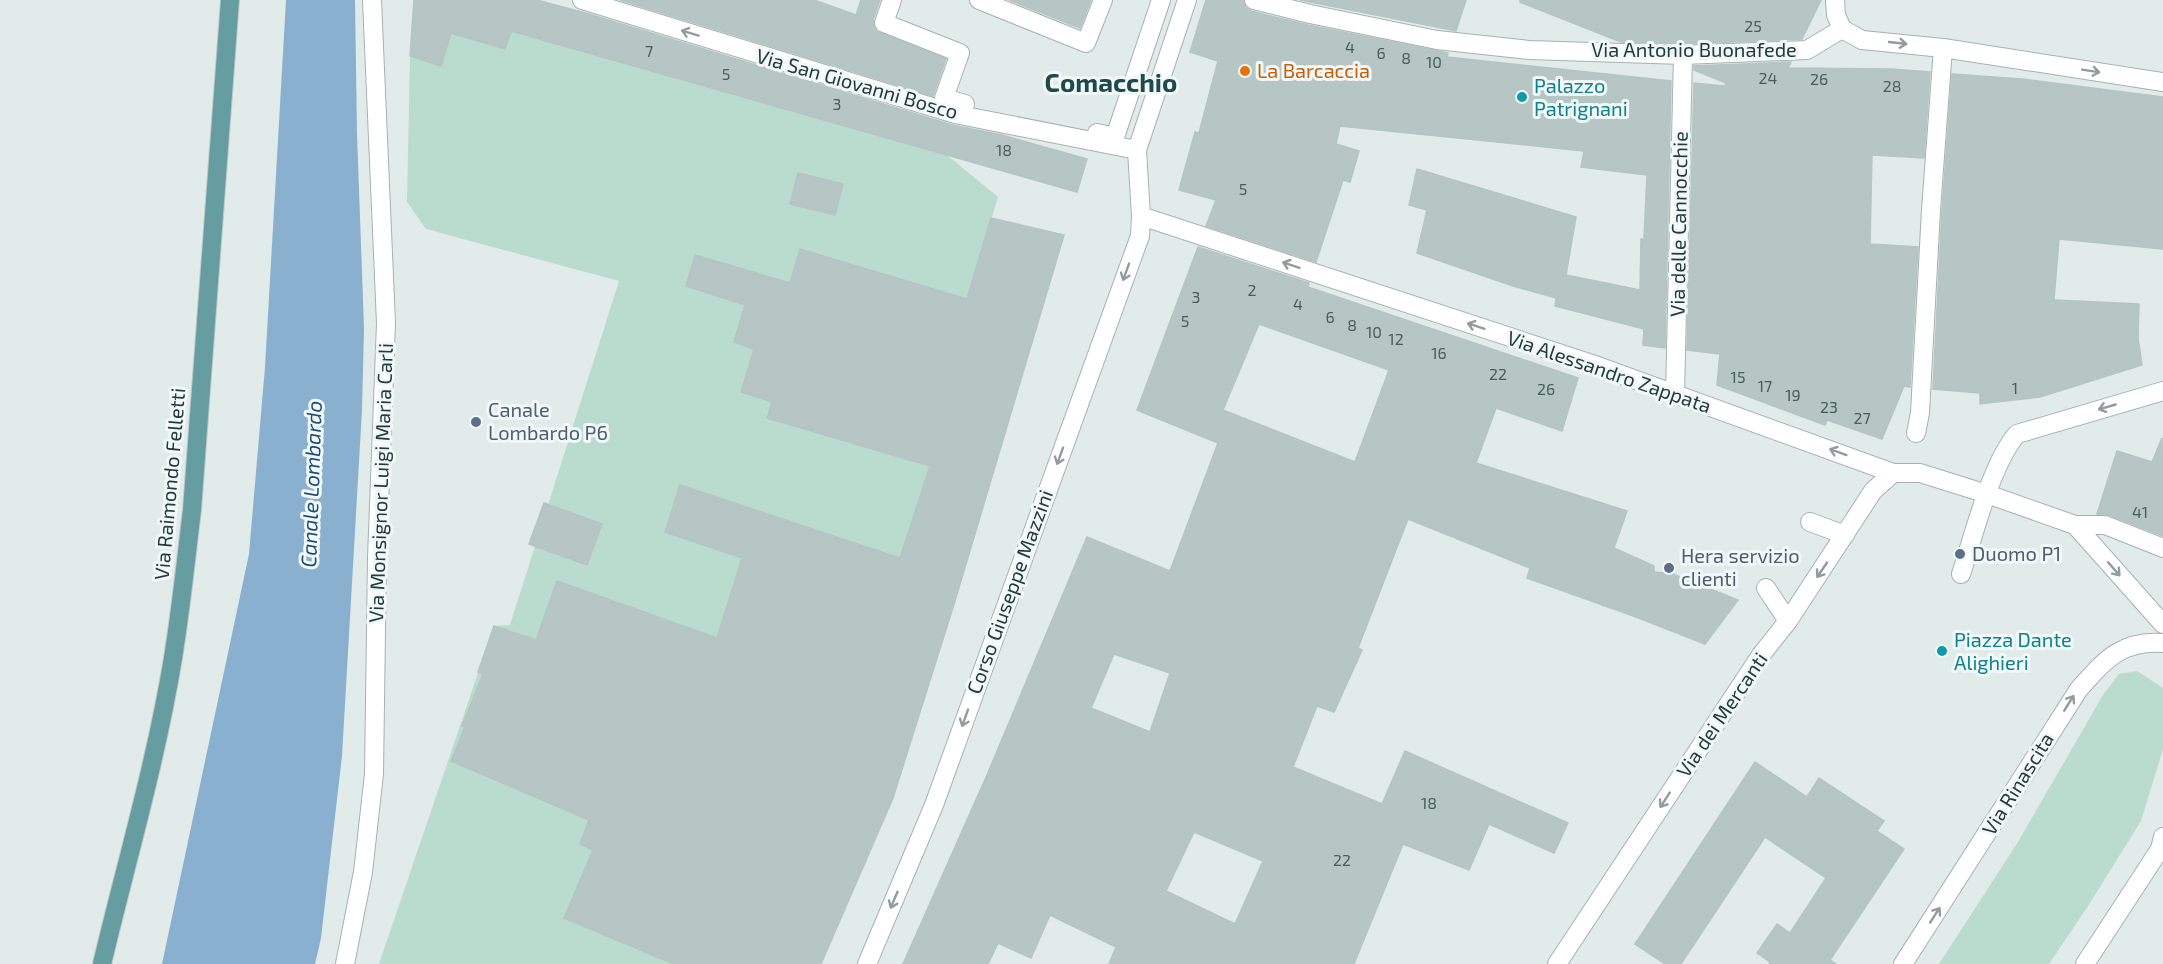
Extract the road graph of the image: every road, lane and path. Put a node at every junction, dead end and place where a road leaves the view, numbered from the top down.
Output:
1 (230, 0) edge
2 (372, 0) edge
3 (582, 0) edge
4 (892, 0) edge
5 (979, 0) edge
6 (1103, 0) edge
7 (1161, 0) edge
8 (1187, 0) edge
9 (1254, 0) edge
10 (1835, 0) edge
11 (1842, 29) junction
12 (1943, 48) junction
13 (1683, 55) junction
14 (2163, 82) edge
15 (1137, 150) junction
16 (1141, 216) junction
17 (2163, 391) edge
18 (1675, 394) junction
19 (1916, 434) dead end
20 (1893, 473) junction
21 (1987, 494) junction
22 (1810, 522) dead end
23 (2075, 525) junction
24 (1845, 535) junction
25 (2163, 548) edge
26 (1960, 574) dead end
27 (1766, 588) dead end
28 (1788, 621) junction
29 (2163, 624) edge
30 (2163, 643) edge
31 (2162, 844) edge
32 (102, 964) edge
33 (345, 964) edge
34 (867, 964) edge
35 (1557, 964) edge
36 (1903, 964) edge
37 (2085, 964) edge

1 - 32 main road, Via Raimondo Felletti
2 - 33 street, Via Monsignor Luigi Maria Carli
15 -> 3 street, Via San Giovanni Bosco
4 - 7 street
5 - 6 street
8 - 15 street
9 - 13 street, Via Antonio Buonafede
10 - 11 street
11 -> 12 street
11 - 13 street, Via Antonio Buonafede
12 -> 14 street
12 - 19 street
13 - 18 street, Via delle Cannocchie
15 - 16 street, Corso Giuseppe Mazzini
18 -> 16 street, Via Alessandro Zappata
16 -> 34 street, Corso Giuseppe Mazzini
17 -> 21 street
20 -> 18 street, Via Alessandro Zappata
20 - 21 street, Via Alessandro Zappata
20 - 24 street, Via dei Mercanti
21 - 23 street, Via Alessandro Zappata
21 - 26 street
22 - 24 street
23 - 25 street, Via Alessandro Zappata
23 -> 29 street, Via Alessandro Zappata
24 -> 28 street, Via dei Mercanti
27 - 28 street
28 -> 35 street, Via dei Mercanti
36 -> 30 street, Via Rinascita
31 - 37 street

